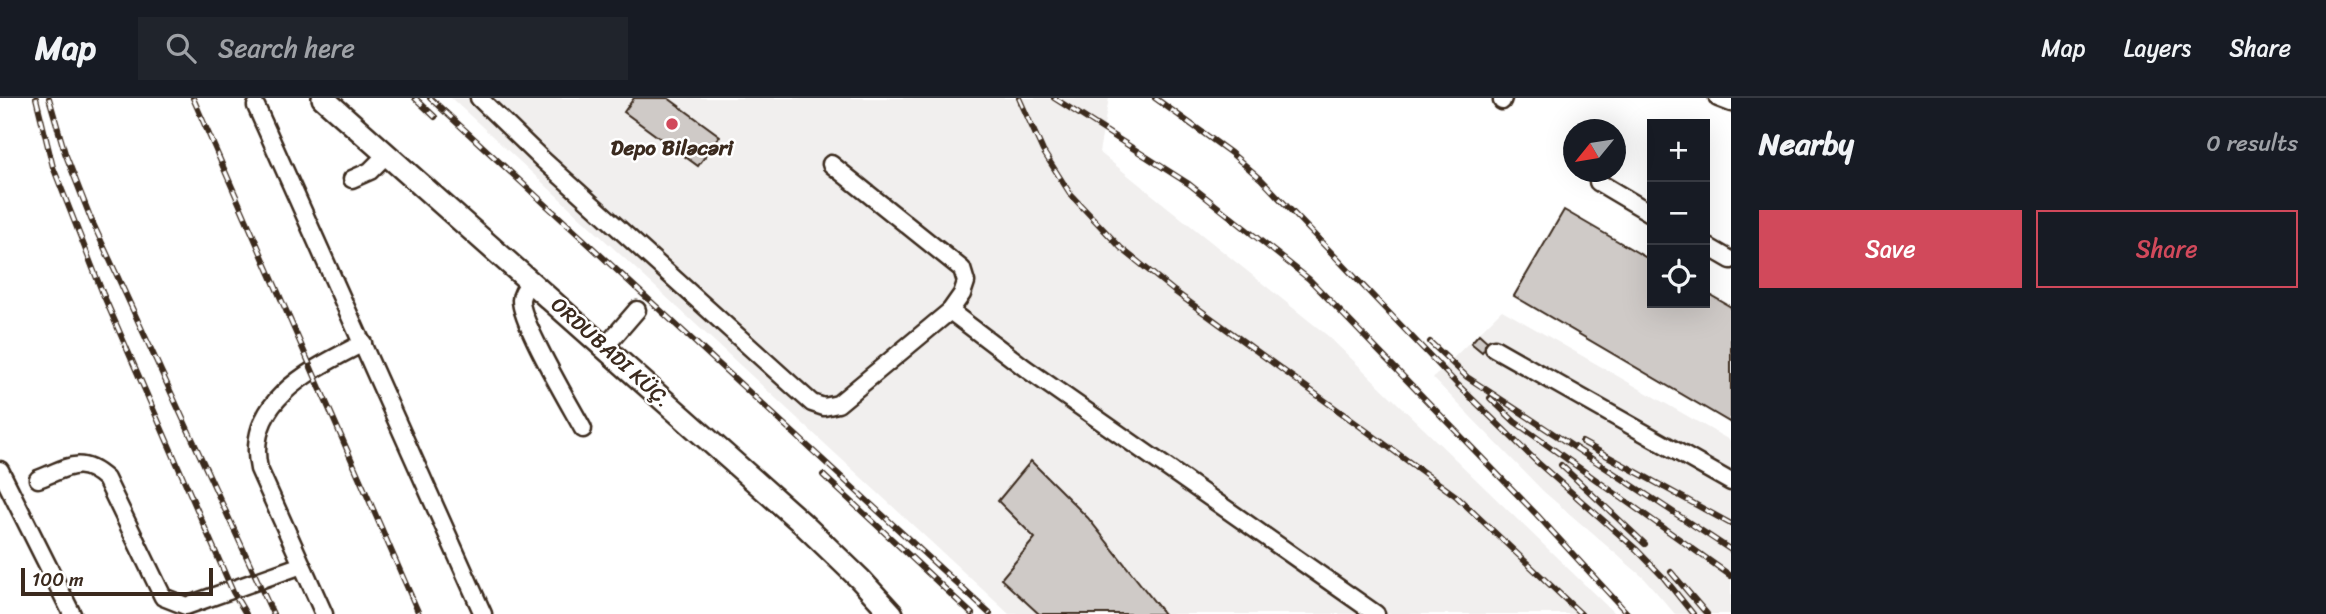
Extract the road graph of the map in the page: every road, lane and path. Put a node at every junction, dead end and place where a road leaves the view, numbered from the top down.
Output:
1 (323, 98) edge
2 (479, 98) edge
3 (1718, 98) edge
4 (1731, 103) edge
5 (256, 106) dead end
6 (387, 154) junction
7 (831, 164) dead end
8 (352, 179) dead end
9 (1598, 182) dead end
10 (1647, 211) edge
11 (1710, 248) edge
12 (1731, 260) edge
13 (531, 281) junction
14 (638, 310) dead end
15 (950, 311) junction
16 (363, 343) junction
17 (605, 347) junction
18 (1494, 348) dead end
19 (583, 429) dead end
20 (0, 470) edge
21 (38, 479) dead end
22 (1731, 482) edge
23 (302, 565) junction
24 (72, 614) edge
25 (324, 614) edge
26 (483, 614) edge
27 (892, 614) edge
28 (1376, 614) edge

1 - 6 main road, ORDUBADI KÜÇ.
2 - 15 street
3 - 4 street
5 - 16 street
6 - 8 street
6 - 13 main road, ORDUBADI KÜÇ.
7 - 15 street
9 - 10 street
11 - 12 street
13 - 17 main road, ORDUBADI KÜÇ.
13 - 19 street
14 - 17 street
15 - 28 street
16 - 23 street
16 - 26 street
17 - 27 main road, ORDUBADI KÜÇ.
18 - 22 street
20 - 24 street
21 - 23 street
23 - 25 street

